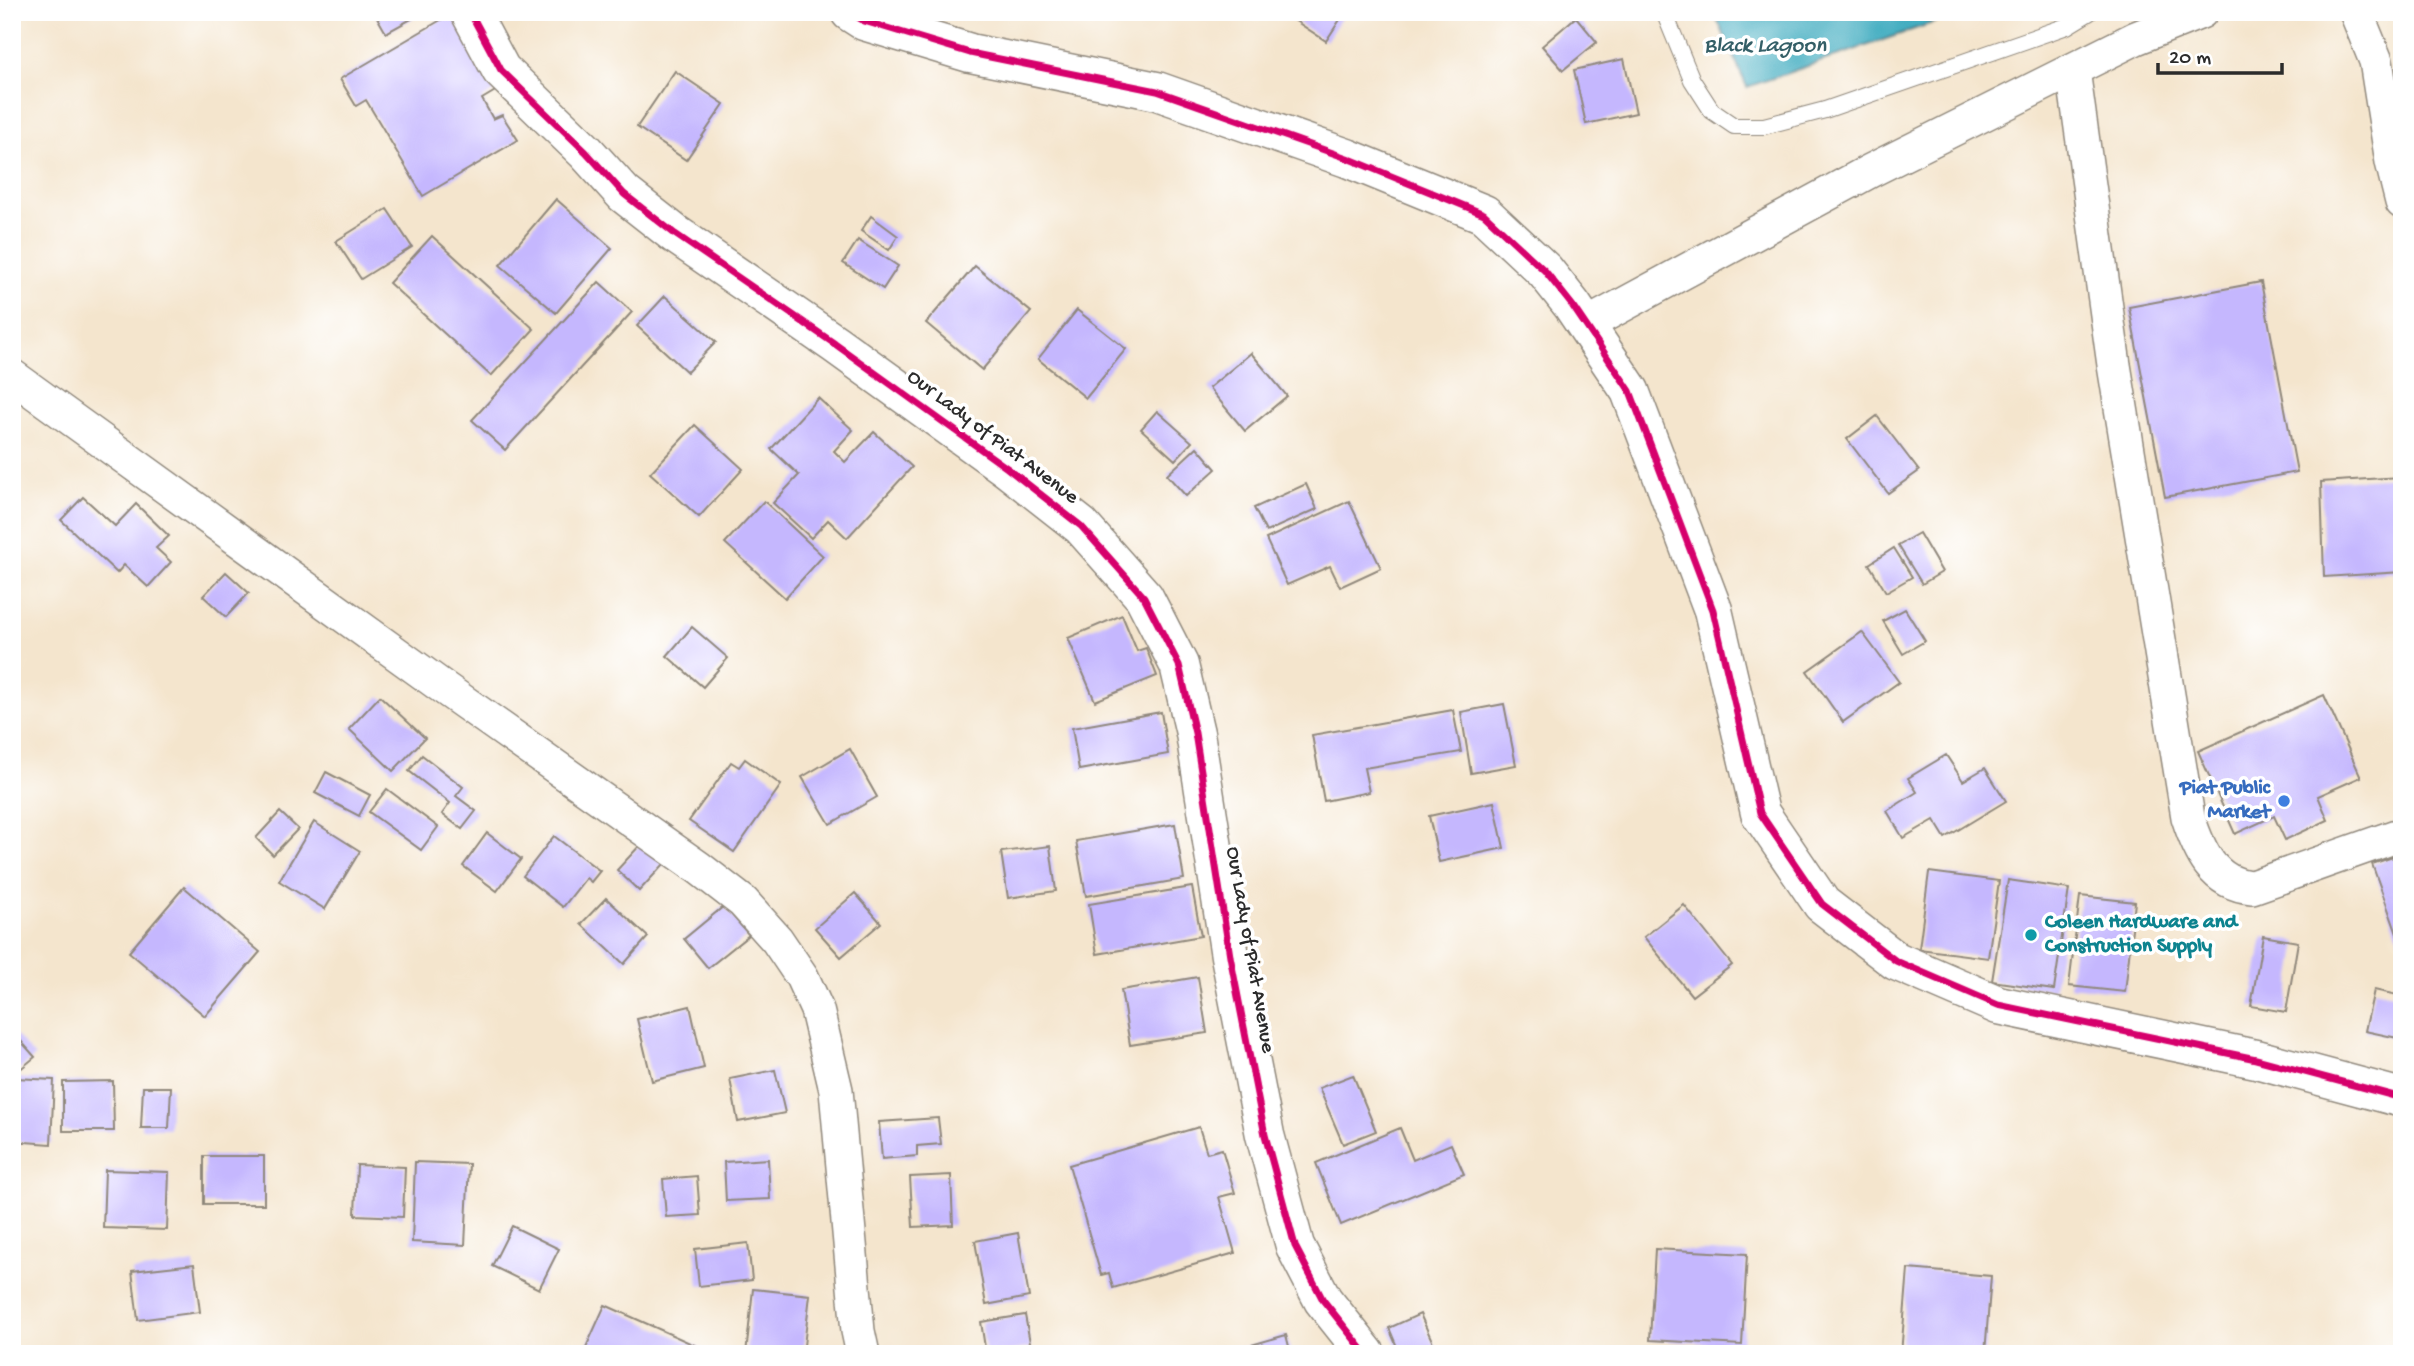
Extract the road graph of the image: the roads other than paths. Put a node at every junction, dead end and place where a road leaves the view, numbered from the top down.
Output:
1 (470, 12) edge
2 (850, 12) edge
3 (1664, 12) edge
4 (2090, 12) edge
5 (2201, 12) edge
6 (2356, 12) edge
7 (2073, 70) junction
8 (2397, 161) edge
9 (2402, 202) edge
10 (1586, 325) junction
11 (12, 376) edge
12 (2402, 834) edge
13 (2402, 1098) edge
14 (855, 1346) edge
15 (1366, 1354) edge

1 - 15 street, Our Lady of Piat Avenue
2 - 10 street
3 - 4 lane
5 - 7 street
6 - 8 street
7 - 10 street
7 - 12 street
8 - 9 street
10 - 13 street
11 - 14 street

